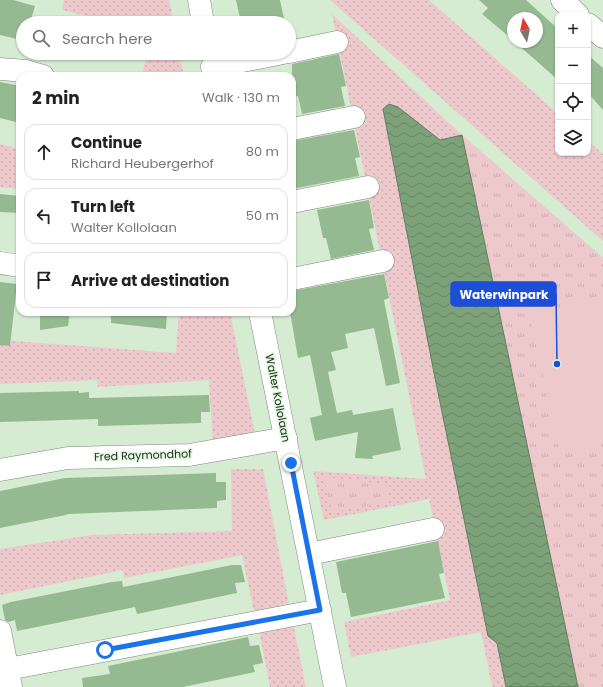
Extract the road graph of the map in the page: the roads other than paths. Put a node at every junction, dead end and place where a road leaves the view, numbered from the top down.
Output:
1 (198, 0) edge
2 (562, 0) edge
3 (575, 12) edge
4 (201, 16) edge
5 (591, 27) edge
6 (603, 37) edge
7 (337, 42) dead end
8 (296, 51) edge
9 (242, 60) edge
10 (212, 65) edge
11 (0, 69) edge
12 (29, 72) edge
13 (354, 117) dead end
14 (296, 128) edge
15 (368, 187) dead end
16 (296, 201) edge
17 (383, 261) dead end
18 (0, 263) edge
19 (16, 265) edge
20 (296, 278) edge
21 (261, 316) edge
22 (286, 438) junction
23 (0, 470) edge
24 (433, 530) dead end
25 (309, 554) junction
26 (320, 610) junction
27 (0, 631) edge
28 (9, 678) edge
29 (335, 687) edge

1 - 4 street
2 - 3 street
5 - 6 street
7 - 8 street
9 - 10 street
11 - 12 street
13 - 14 street
15 - 16 street
17 - 20 street
18 - 19 street
21 - 22 street, Walter Kollolaan
22 - 23 street, Fred Raymondhof
22 - 25 street, Walter Kollolaan
24 - 25 street
25 - 26 street, Walter Kollolaan
26 - 28 street
26 - 29 street, Walter Kollolaan
27 - 28 street

